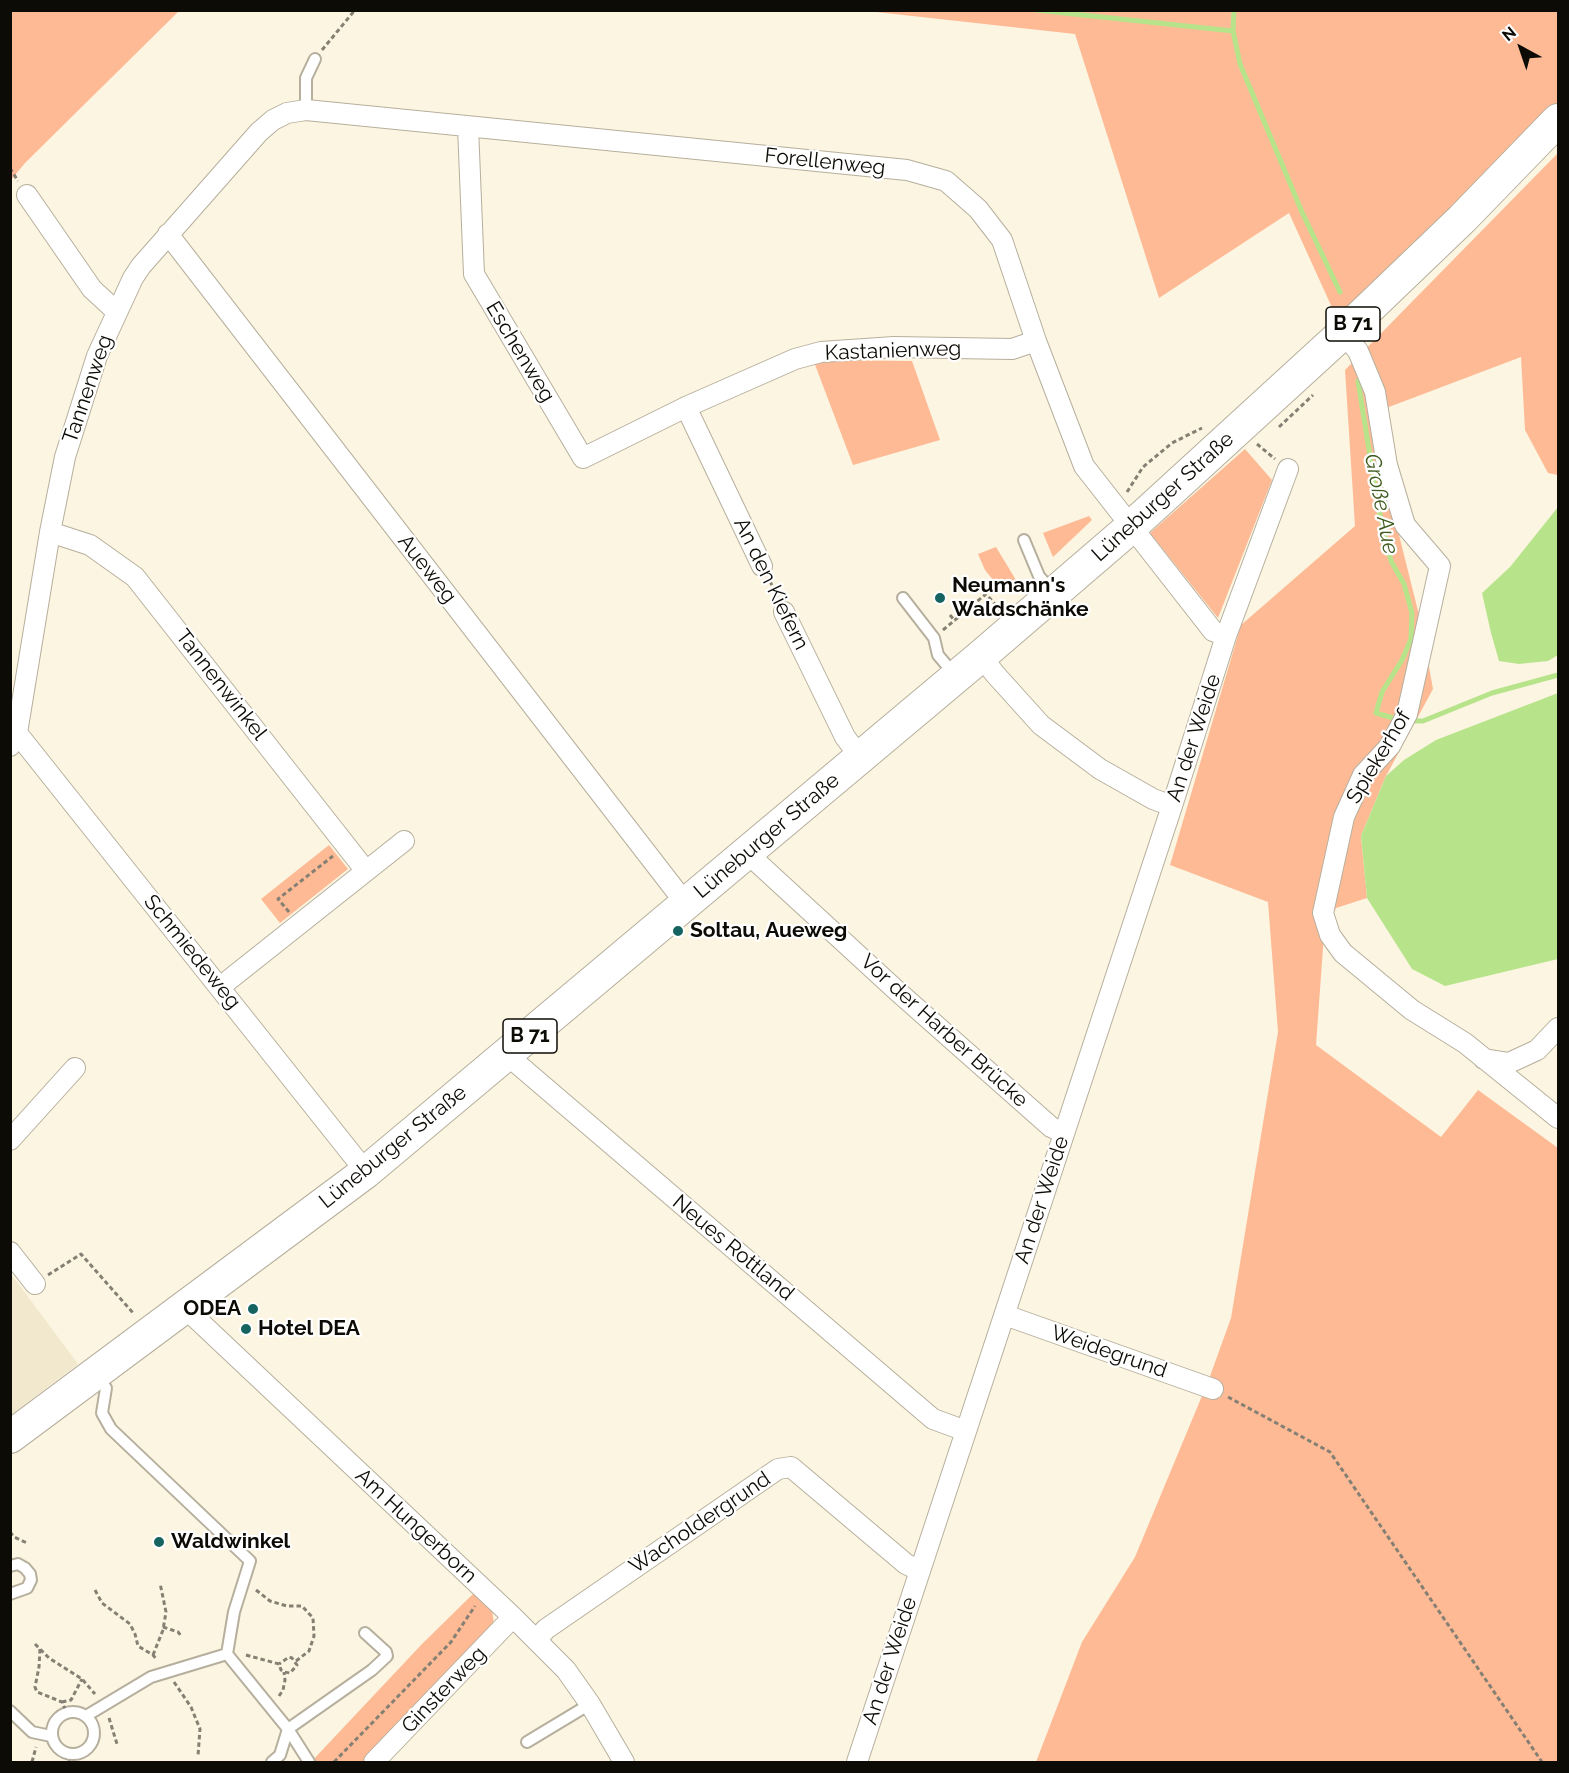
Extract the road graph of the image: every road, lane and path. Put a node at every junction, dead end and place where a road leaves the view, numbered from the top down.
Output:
1 (355, 10) edge
2 (315, 58) joint
3 (306, 110) junction
4 (1558, 120) edge
5 (468, 127) junction
6 (27, 195) dead end
7 (168, 234) junction
8 (117, 312) junction
9 (1343, 333) junction
10 (1036, 341) junction
11 (686, 407) junction
12 (1207, 425) dead end
13 (1256, 444) dead end
14 (1288, 469) joint
15 (1123, 517) junction
16 (50, 532) junction
17 (1024, 540) dead end
18 (762, 566) joint
19 (1054, 593) junction
20 (903, 598) dead end
21 (1001, 611) dead end
22 (784, 612) joint
23 (950, 615) dead end
24 (955, 621) junction
25 (1226, 636) junction
26 (934, 638) junction
27 (981, 656) junction
28 (956, 677) junction
29 (14, 740) edge
30 (860, 757) junction
31 (1172, 806) junction
32 (404, 841) dead end
33 (346, 845) junction
34 (747, 852) junction
35 (366, 871) junction
36 (686, 904) junction
37 (299, 924) junction
38 (220, 987) junction
39 (1558, 1028) edge
40 (507, 1055) junction
41 (1484, 1059) junction
42 (75, 1068) dead end
43 (1558, 1119) edge
44 (1064, 1133) junction
45 (10, 1140) edge
46 (366, 1172) junction
47 (10, 1252) edge
48 (35, 1284) joint
49 (185, 1308) junction
50 (1005, 1315) junction
51 (151, 1334) junction
52 (96, 1374) junction
53 (1213, 1389) joint
54 (966, 1431) junction
55 (10, 1437) edge
56 (10, 1532) edge
57 (27, 1543) dead end
58 (10, 1566) edge
59 (920, 1571) junction
60 (245, 1581) junction
61 (160, 1583) dead end
62 (95, 1590) dead end
63 (484, 1591) junction
64 (10, 1594) edge
65 (513, 1617) junction
66 (163, 1627) junction
67 (365, 1633) dead end
68 (182, 1637) dead end
69 (536, 1640) junction
70 (35, 1644) dead end
71 (40, 1649) junction
72 (226, 1654) junction
73 (153, 1655) junction
74 (296, 1661) junction
75 (279, 1664) junction
76 (166, 1672) junction
77 (285, 1672) junction
78 (82, 1679) junction
79 (62, 1702) junction
80 (590, 1704) junction
81 (103, 1706) junction
82 (270, 1707) junction
83 (10, 1711) edge
84 (67, 1714) junction
85 (86, 1716) junction
86 (288, 1730) junction
87 (51, 1736) junction
88 (527, 1742) dead end
89 (117, 1744) dead end
90 (198, 1756) dead end
91 (67, 1758) edge
92 (272, 1762) edge
93 (309, 1762) edge
94 (334, 1762) edge
95 (374, 1762) edge
96 (623, 1762) edge
97 (856, 1762) edge
98 (1542, 1762) edge

1 - 2 path
2 - 3 lane
3 - 5 street, Forellenweg
3 - 7 street, Tannenweg
4 - 9 main road, Lüneburger Straße / B 71
5 - 10 street, Forellenweg
5 - 11 street, Eschenweg
6 - 8 street
7 - 8 street, Tannenweg
7 - 36 street, Aueweg
8 - 16 street, Tannenweg
9 - 15 main road, Lüneburger Straße / B 71
9 - 41 street, Spiekerhof
10 - 11 street, Kastanienweg
10 - 15 street, Forellenweg
11 - 18 street, An den Kiefern
12 - 15 path
13 - 14 path
14 - 25 street, An der Weide
15 - 19 main road, Lüneburger Straße / B 71
15 - 25 street
16 - 29 street, Tannenweg
16 - 33 street, Tannenwinkel
17 - 19 lane
18 - 22 path, An den Kiefern
19 - 27 main road, Lüneburger Straße / B 71
20 - 26 lane
21 - 24 path
22 - 30 street, An den Kiefern
23 - 24 path
24 - 26 path
25 - 31 street, An der Weide
26 - 28 lane
27 - 28 main road, Lüneburger Straße / B 71
27 - 31 street
28 - 30 main road, Lüneburger Straße / B 71
29 - 38 street, Schmiedeweg
30 - 34 main road, Lüneburger Straße / B 71
31 - 44 street, An der Weide
32 - 35 street
33 - 35 street, Tannenwinkel
33 - 37 path
34 - 36 main road, Lüneburger Straße / B 71
34 - 44 street, Vor der Harber Brücke
35 - 37 street
36 - 40 main road, Lüneburger Straße / B 71
37 - 38 street
38 - 46 street, Schmiedeweg
39 - 41 street
40 - 46 main road, Lüneburger Straße / B 71
40 - 54 street, Neues Rottland
41 - 43 street, Spiekerhof
42 - 45 street
44 - 50 street, An der Weide
46 - 49 main road, Lüneburger Straße / B 71
47 - 48 street
48 - 51 path
49 - 51 main road, Lüneburger Straße / B 71
49 - 63 street, Am Hungerborn
50 - 53 street, Weidegrund
50 - 54 street, An der Weide
51 - 52 main road, Lüneburger Straße / B 71
52 - 55 main road, Lüneburger Straße / B 71
52 - 60 lane
53 - 98 path
54 - 59 street, An der Weide
56 - 57 path
58 - 64 lane
59 - 69 street, Wacholdergrund
59 - 97 street, An der Weide
60 - 72 lane
60 - 74 path
61 - 66 path
62 - 73 path
63 - 65 street, Am Hungerborn
63 - 94 path
65 - 69 street, Am Hungerborn
65 - 95 street, Ginsterweg
66 - 68 path
66 - 73 path
67 - 86 lane
69 - 80 street, Am Hungerborn
70 - 71 path
71 - 78 path
71 - 79 path
72 - 75 path
72 - 76 lane
72 - 82 lane
73 - 76 path
74 - 75 path
74 - 77 path
75 - 77 path
76 - 81 lane
76 - 90 path
77 - 82 path
78 - 79 path
78 - 81 path
79 - 84 path
80 - 88 lane
80 - 96 street, Am Hungerborn
81 - 85 lane
81 - 89 path
82 - 86 lane
83 - 87 lane
84 - 85 lane
84 - 87 lane
85 - 91 lane
86 - 92 lane
86 - 93 lane
87 - 91 lane

